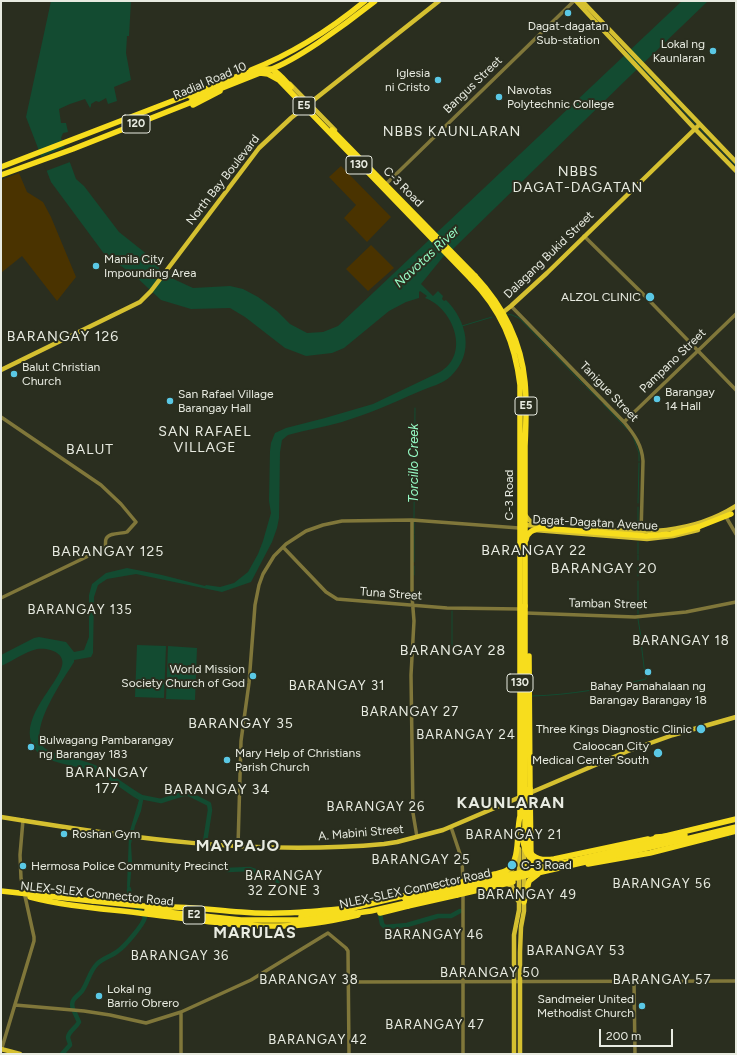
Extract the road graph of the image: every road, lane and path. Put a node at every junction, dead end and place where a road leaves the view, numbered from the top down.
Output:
1 (365, 1) edge
2 (375, 1) edge
3 (439, 1) edge
4 (575, 1) edge
5 (582, 1) edge
6 (274, 66) junction
7 (260, 72) junction
8 (277, 74) junction
9 (233, 82) junction
10 (196, 92) junction
11 (191, 98) dead end
12 (198, 99) junction
13 (309, 104) junction
14 (302, 108) junction
15 (116, 124) junction
16 (699, 125) junction
17 (694, 129) junction
18 (73, 149) junction
19 (736, 162) edge
20 (1, 167) edge
21 (736, 171) edge
22 (1, 175) edge
23 (386, 184) junction
24 (584, 236) junction
25 (511, 306) junction
26 (504, 311) junction
27 (736, 314) edge
28 (497, 315) junction
29 (516, 335) junction
30 (509, 338) junction
31 (698, 352) junction
32 (1, 370) edge
33 (736, 390) edge
34 (1, 417) edge
35 (624, 422) junction
36 (736, 506) edge
37 (731, 514) edge
38 (526, 516) junction
39 (412, 520) junction
40 (526, 527) junction
41 (519, 528) junction
42 (537, 528) junction
43 (642, 531) junction
44 (736, 534) edge
45 (641, 538) junction
46 (526, 539) junction
47 (283, 547) junction
48 (525, 550) junction
49 (1, 598) edge
50 (736, 602) edge
51 (412, 605) junction
52 (525, 606) junction
53 (520, 609) junction
54 (526, 613) junction
55 (516, 665) dead end
56 (736, 717) edge
57 (520, 728) junction
58 (525, 795) junction
59 (519, 798) junction
60 (520, 816) junction
61 (1, 817) edge
62 (736, 819) edge
63 (23, 820) junction
64 (736, 823) edge
65 (451, 827) junction
66 (736, 827) edge
67 (736, 831) edge
68 (525, 836) junction
69 (417, 837) junction
70 (686, 837) junction
71 (238, 846) junction
72 (519, 849) junction
73 (577, 858) junction
74 (549, 865) junction
75 (579, 865) junction
76 (521, 871) junction
77 (538, 874) junction
78 (504, 875) junction
79 (521, 878) junction
80 (501, 883) junction
81 (463, 884) junction
82 (1, 891) edge
83 (463, 891) junction
84 (1, 894) edge
85 (30, 897) junction
86 (522, 902) junction
87 (150, 907) junction
88 (319, 916) junction
89 (306, 920) junction
90 (513, 981) junction
91 (520, 981) junction
92 (634, 981) junction
93 (736, 981) edge
94 (349, 982) junction
95 (463, 982) junction
96 (15, 1005) junction
97 (181, 1012) junction
98 (1, 1050) edge
99 (20, 1054) edge
100 (181, 1054) edge
101 (349, 1054) edge
102 (463, 1054) edge
103 (514, 1054) edge
104 (520, 1054) edge
105 (635, 1054) edge

1 - 6 highway, Radial Road 10 / 120
2 - 6 highway, Radial Road 10 / 120
3 - 13 main road, North Bay Boulevard
4 - 17 main road
4 - 23 street, Bangus Street
5 - 16 main road
6 - 7 highway, Radial Road 10 / 120
6 - 8 highway
6 - 8 main road, C-3 Road / 130
6 - 10 highway, Radial Road 10 / 120
7 - 8 highway
7 - 12 highway, Radial Road 10 / 120
8 - 13 main road, C-3 Road / 130
8 - 14 main road, C-3 Road / 130
9 - 11 highway, bridge
9 - 15 highway, bridge
9 - 18 highway, bridge
9 - 48 highway, E5, bridge
9 - 57 highway, E5, bridge
10 - 12 highway
10 - 15 highway, Radial Road 10 / 120
12 - 18 highway, Radial Road 10 / 120
13 - 14 main road, North Bay Boulevard
13 - 23 main road, C-3 Road / 130
14 - 28 main road, C-3 Road / 130
14 - 32 main road, North Bay Boulevard
15 - 20 highway, Radial Road 10 / 120
16 - 17 main road, Dalagang Bukid Street
16 - 19 main road
17 - 21 main road
17 - 24 main road, Dalagang Bukid Street
18 - 22 highway, Radial Road 10 / 120
23 - 26 main road, C-3 Road / 130
24 - 25 main road, Dalagang Bukid Street
24 - 31 street
25 - 26 main road, Dalagang Bukid Street
25 - 35 street, Tanigue Street
26 - 28 main road, Dalagang Bukid Street
26 - 29 main road, C-3 Road / 130
27 - 31 street, Pampano Street
28 - 30 main road, C-3 Road / 130
29 - 30 main road
29 - 38 main road, C-3 Road / 130
30 - 41 main road, C-3 Road / 130
31 - 33 street
31 - 35 street, Pampano Street
34 - 49 street
35 - 43 street, Tanigue Street
36 - 43 main road, Dagat-Dagatan Avenue
37 - 44 street
37 - 45 main road, Dagat-Dagatan Avenue
37 - 48 highway, bridge
38 - 40 main road, C-3 Road / 130
38 - 42 main road
39 - 41 street, Dagat-Dagatan Avenue
39 - 47 street, Dagat-Dagatan Avenue
39 - 51 street
40 - 41 main road, Dagat-Dagatan Avenue
40 - 42 main road, Dagat-Dagatan Avenue
40 - 46 main road, C-3 Road / 130
41 - 53 main road, C-3 Road / 130
42 - 43 main road, Dagat-Dagatan Avenue
42 - 45 main road, Dagat-Dagatan Avenue
42 - 46 main road
43 - 45 street, Tanigue Street
46 - 54 main road, C-3 Road / 130
47 - 51 street, Tuna Street
47 - 71 street, Dagat-Dagatan Avenue
48 - 52 highway, E5
50 - 54 street, Tamban Street
51 - 53 street, Tuna Street
51 - 69 street
52 - 70 highway, E5, bridge
52 - 89 highway, bridge
53 - 59 main road, C-3 Road / 130
54 - 58 main road, C-3 Road / 130
55 - 57 highway, bridge
56 - 58 main road, A. Mabini Street
57 - 60 highway, E5, bridge
58 - 59 main road, A. Mabini Street
58 - 68 main road, C-3 Road / 130
59 - 65 main road, A. Mabini Street
59 - 72 main road, C-3 Road / 130
60 - 70 highway, bridge
60 - 88 highway, bridge
61 - 63 main road, A. Mabini Street
62 - 73 highway
63 - 71 main road, A. Mabini Street
63 - 96 street
64 - 70 highway
65 - 69 main road, A. Mabini Street
65 - 81 street
66 - 70 highway
67 - 75 highway
68 - 74 highway
68 - 76 main road, C-3 Road / 130
69 - 71 main road, A. Mabini Street
70 - 88 highway, NLEX-SLEX Connector Road / E2, bridge
70 - 89 highway, NLEX-SLEX Connector Road / E2, bridge
72 - 76 main road, C-3 Road / 130
72 - 78 main road
73 - 74 highway
73 - 75 highway
74 - 76 highway
75 - 77 highway
76 - 78 main road
76 - 79 main road, C-3 Road / 130
77 - 79 highway
77 - 86 highway
78 - 81 main road
79 - 80 main road
79 - 86 main road, C-3 Road / 130
80 - 83 main road
80 - 86 main road
81 - 83 street
81 - 87 highway
82 - 87 highway, NLEX-SLEX Connector Road / E2, bridge
83 - 85 highway
83 - 95 street
84 - 85 highway, NLEX-SLEX Connector Road / E2, bridge
85 - 89 highway, NLEX-SLEX Connector Road / E2, bridge
86 - 90 main road, C-3 Road / 130
86 - 91 main road, C-3 Road / 130
87 - 88 highway, NLEX-SLEX Connector Road / E2
90 - 91 street
90 - 95 street
90 - 103 main road, C-3 Road / 130
91 - 92 street
91 - 104 main road, C-3 Road / 130
92 - 93 street
92 - 105 street
94 - 95 street
94 - 97 street
94 - 101 street
95 - 102 street
96 - 97 street
96 - 98 street
97 - 100 street
98 - 99 main road

